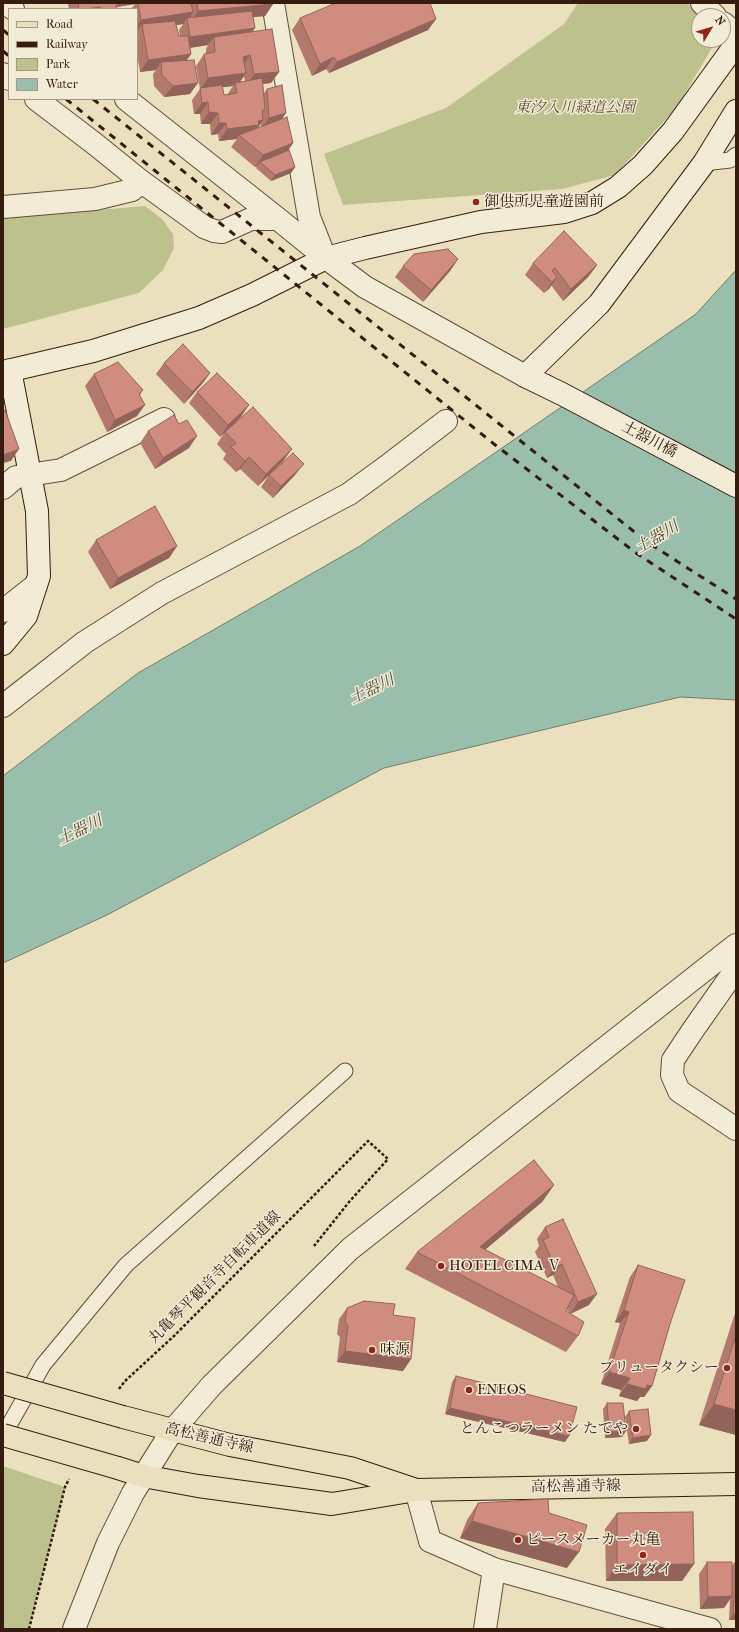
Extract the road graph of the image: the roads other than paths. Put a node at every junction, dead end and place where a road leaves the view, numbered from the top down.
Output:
1 (273, 3) edge
2 (736, 44) edge
3 (37, 100) edge
4 (127, 100) edge
5 (736, 111) edge
6 (736, 155) edge
7 (704, 162) junction
8 (142, 182) junction
9 (3, 207) edge
10 (254, 210) junction
11 (326, 258) junction
12 (7, 371) edge
13 (525, 376) junction
14 (164, 419) edge
15 (446, 421) dead end
16 (30, 475) junction
17 (736, 486) edge
18 (3, 488) edge
19 (36, 585) junction
20 (3, 611) edge
21 (3, 644) edge
22 (3, 706) edge
23 (736, 945) edge
24 (736, 970) edge
25 (345, 1071) dead end
26 (736, 1129) edge
27 (3, 1383) edge
28 (172, 1431) junction
29 (3, 1436) edge
30 (143, 1476) junction
31 (736, 1484) edge
32 (416, 1490) junction
33 (494, 1569) junction
34 (74, 1629) edge
35 (485, 1629) edge
36 (710, 1629) edge

1 - 11 street
2 - 11 street
3 - 8 street
4 - 10 street, 土器川橋
5 - 7 street
6 - 7 lane
7 - 13 street
8 - 9 street
8 - 10 street
10 - 11 street, 土器川橋
11 - 12 street
11 - 13 street, 土器川橋
12 - 16 street
13 - 17 street, 土器川橋
14 - 16 street
15 - 22 street
16 - 18 street
16 - 19 street
19 - 20 street
19 - 21 street
23 - 28 street
24 - 26 street
25 - 29 lane
27 - 28 main road, 高松善通寺線, bridge
28 - 30 street
28 - 32 main road, 高松善通寺線
29 - 30 main road, 高松善通寺線, bridge
30 - 32 main road, 高松善通寺線
30 - 34 street
31 - 32 main road, 高松善通寺線
32 - 33 street
33 - 35 street
33 - 36 street

